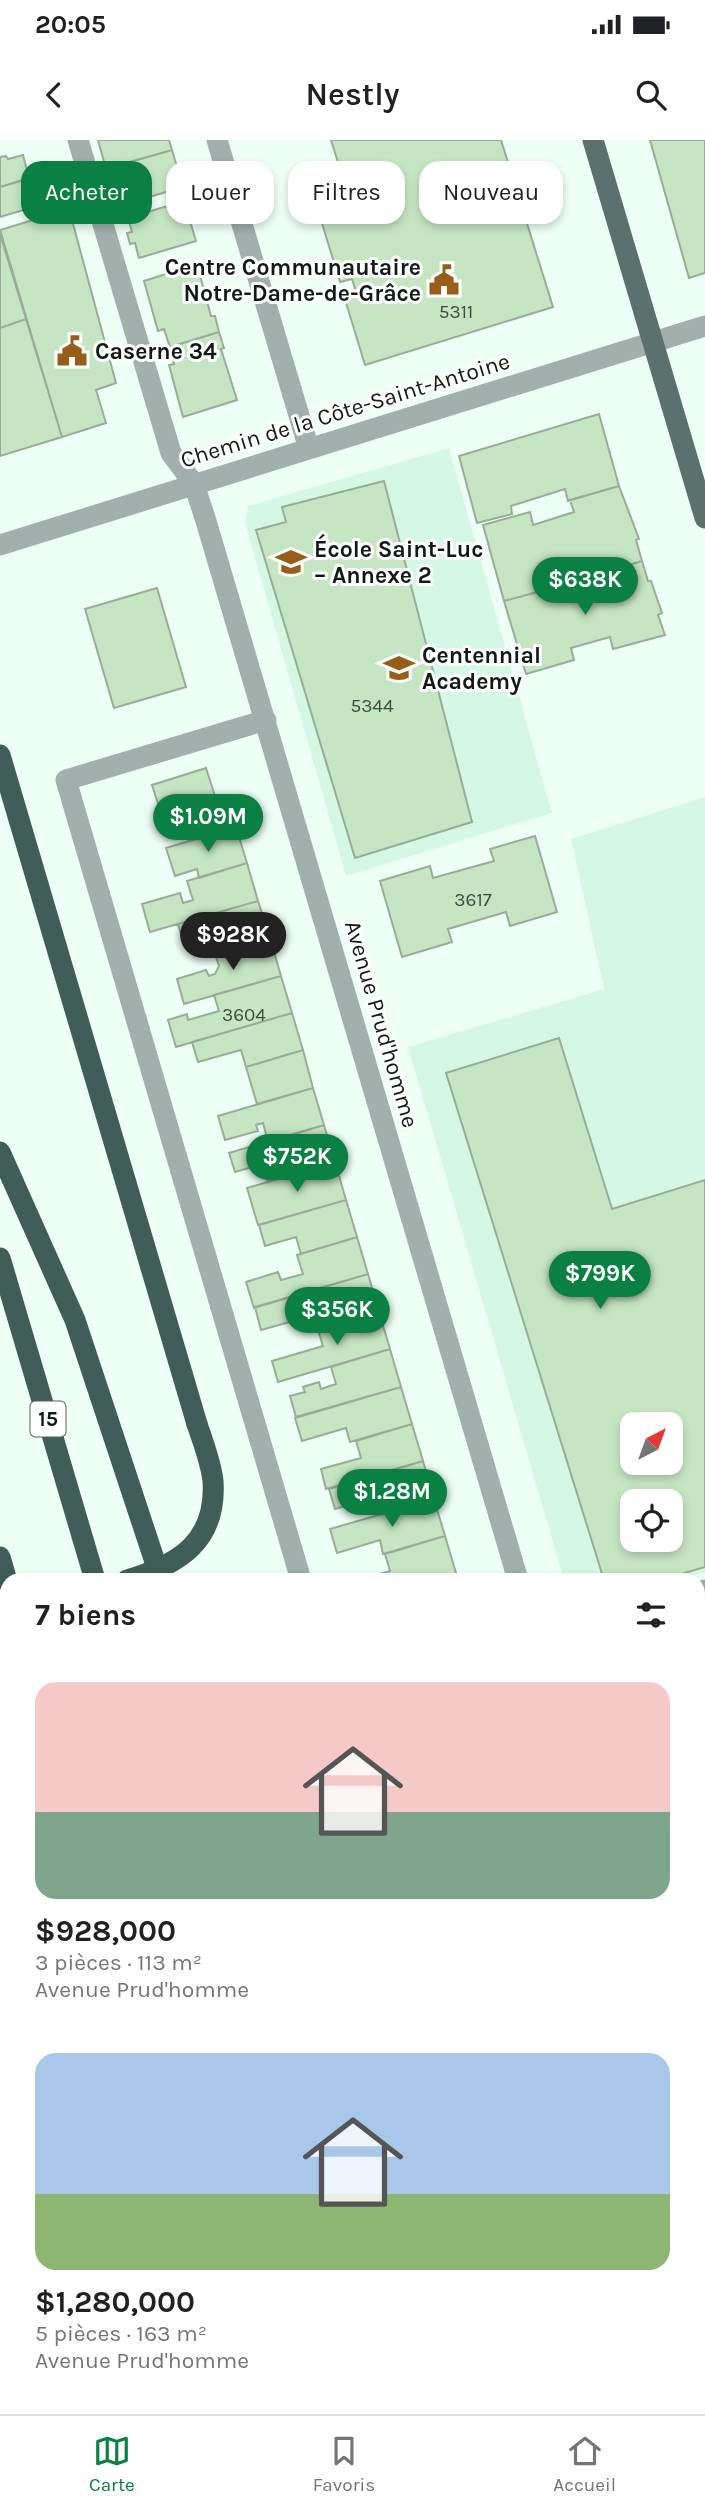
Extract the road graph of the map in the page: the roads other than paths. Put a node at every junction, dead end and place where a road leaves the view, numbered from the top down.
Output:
1 (78, 140) edge
2 (216, 140) edge
3 (593, 140) edge
4 (705, 326) edge
5 (654, 342) junction
6 (309, 449) junction
7 (194, 484) junction
8 (705, 518) edge
9 (0, 545) edge
10 (265, 720) junction
11 (0, 755) edge
12 (0, 1152) edge
13 (0, 1258) edge
14 (92, 1573) edge
15 (146, 1573) edge
16 (159, 1573) edge
17 (299, 1573) edge
18 (516, 1573) edge

1 - 7 street, Avenue Prud'homme
2 - 6 street
3 - 5 main road
4 - 5 street, Chemin de la Côte-Saint-Antoine
5 - 6 street, Chemin de la Côte-Saint-Antoine
5 - 8 main road
6 - 7 street, Chemin de la Côte-Saint-Antoine
7 - 9 street, Chemin de la Côte-Saint-Antoine
7 - 10 street, Avenue Prud'homme
10 - 17 street
10 - 18 street, Avenue Prud'homme
11 - 15 highway, bridge
12 - 16 highway
13 - 14 highway, 15

